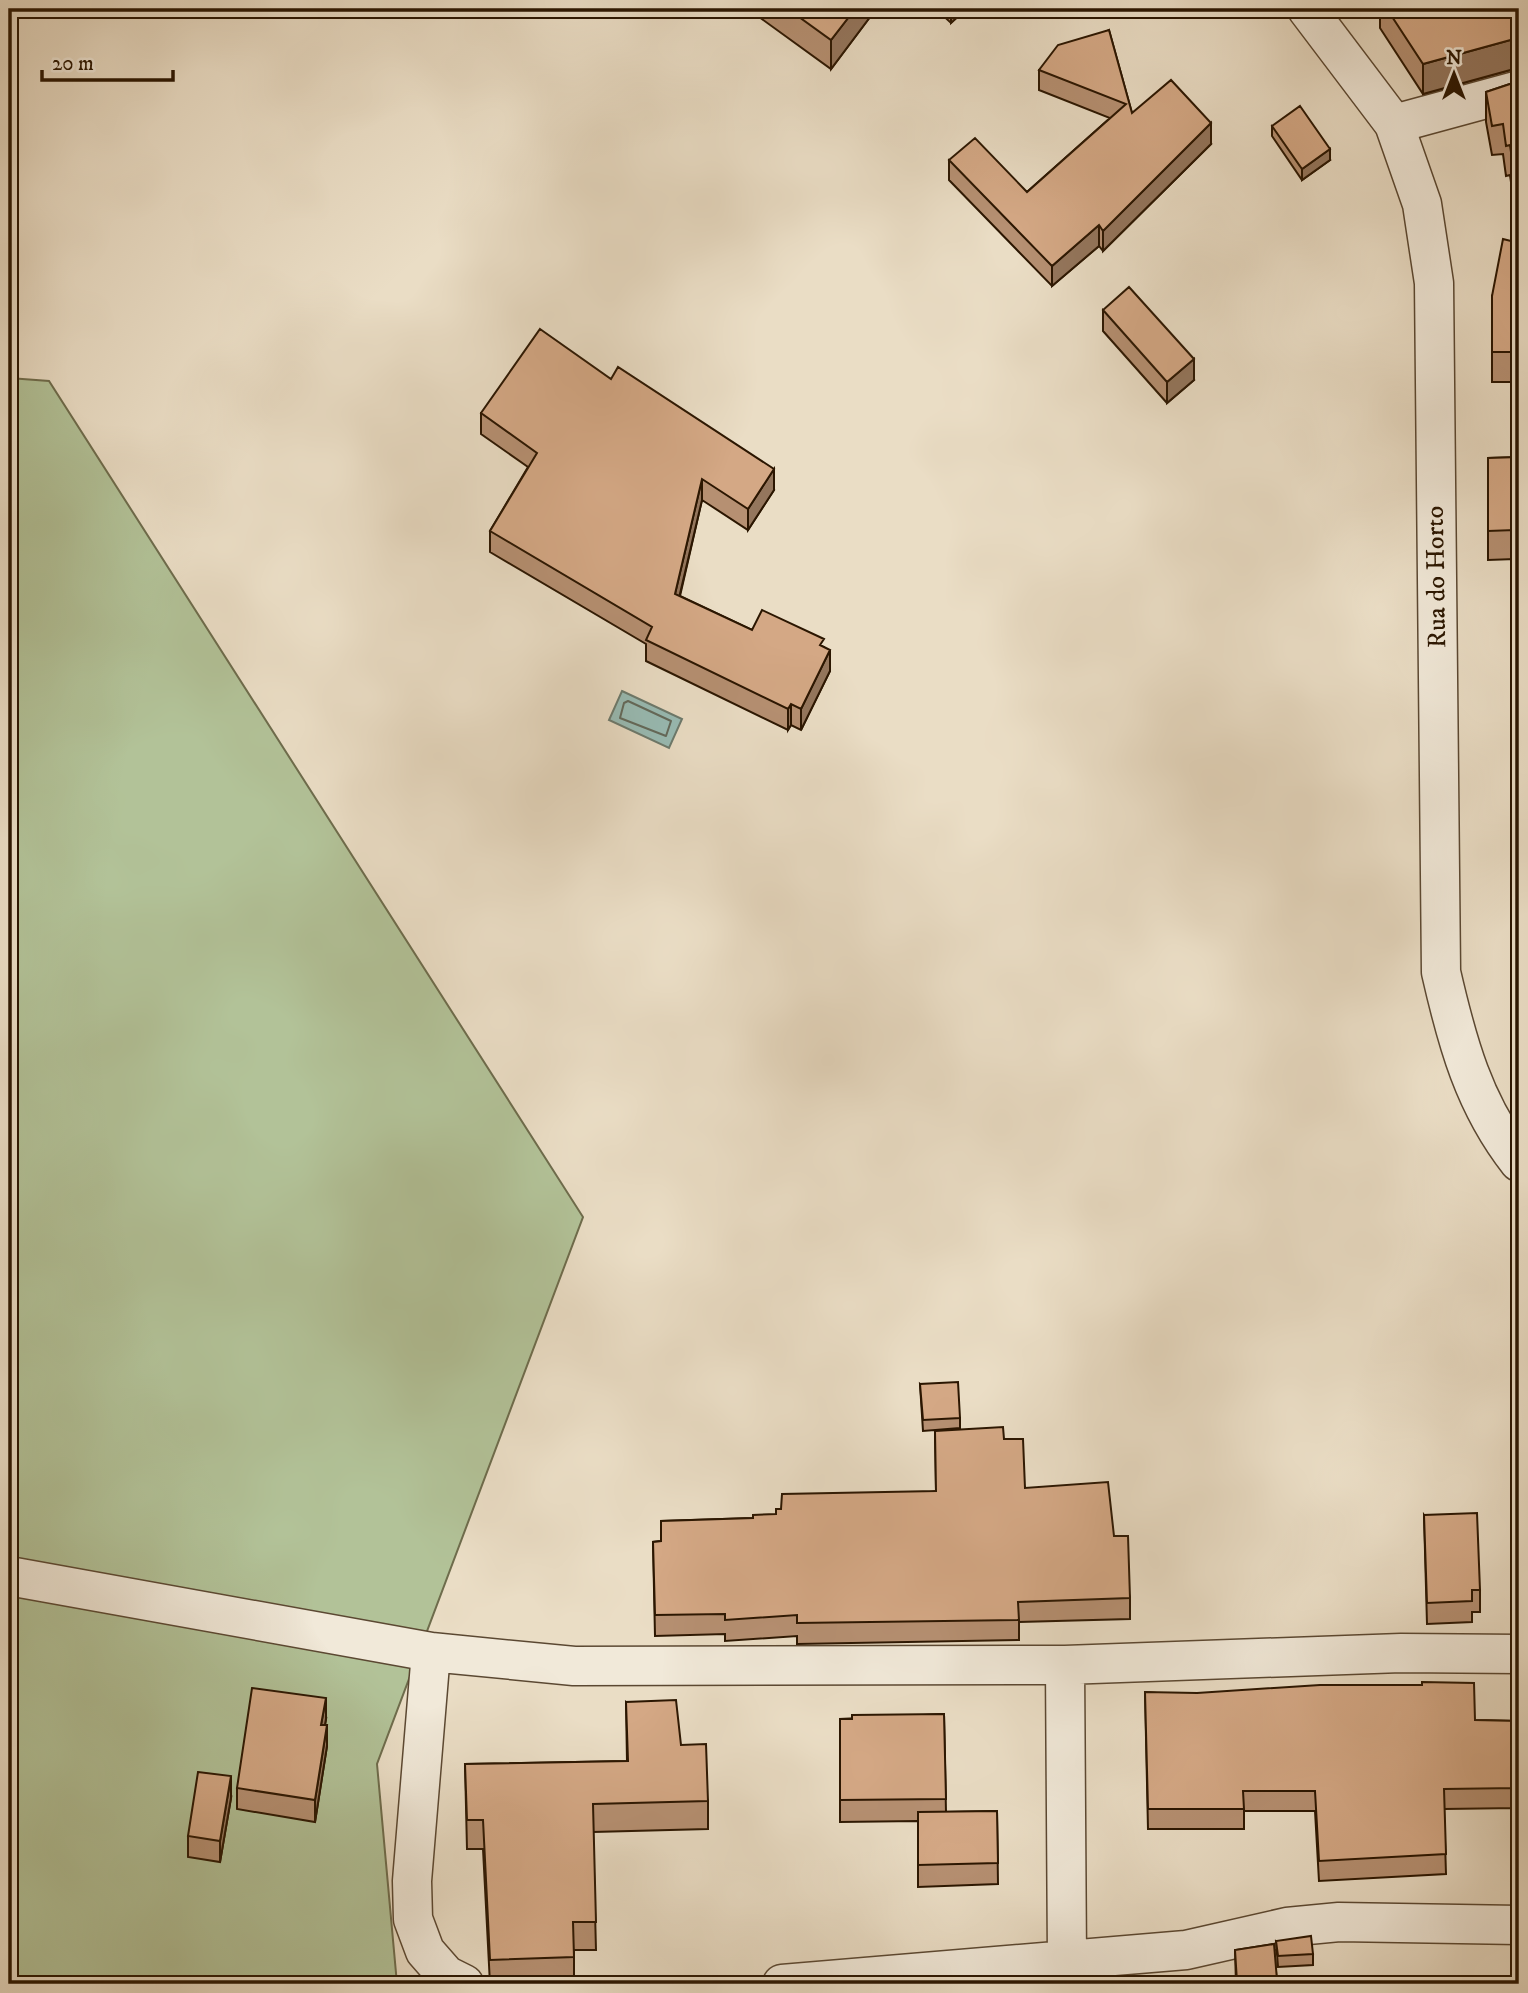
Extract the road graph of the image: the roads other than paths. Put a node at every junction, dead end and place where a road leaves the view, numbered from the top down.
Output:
1 (1307, 9) edge
2 (1519, 90) edge
3 (1394, 124) junction
4 (1519, 1162) edge
5 (9, 1576) edge
6 (431, 1652) junction
7 (1519, 1654) edge
8 (1065, 1665) junction
9 (1519, 1925) edge
10 (1067, 1961) junction
11 (464, 1984) edge
12 (782, 1984) edge

1 - 3 street, Rua do Horto
2 - 3 street
3 - 4 street, Rua do Horto
5 - 6 street
6 - 8 street
6 - 11 street
7 - 8 street
8 - 10 street
9 - 10 street
10 - 12 street

